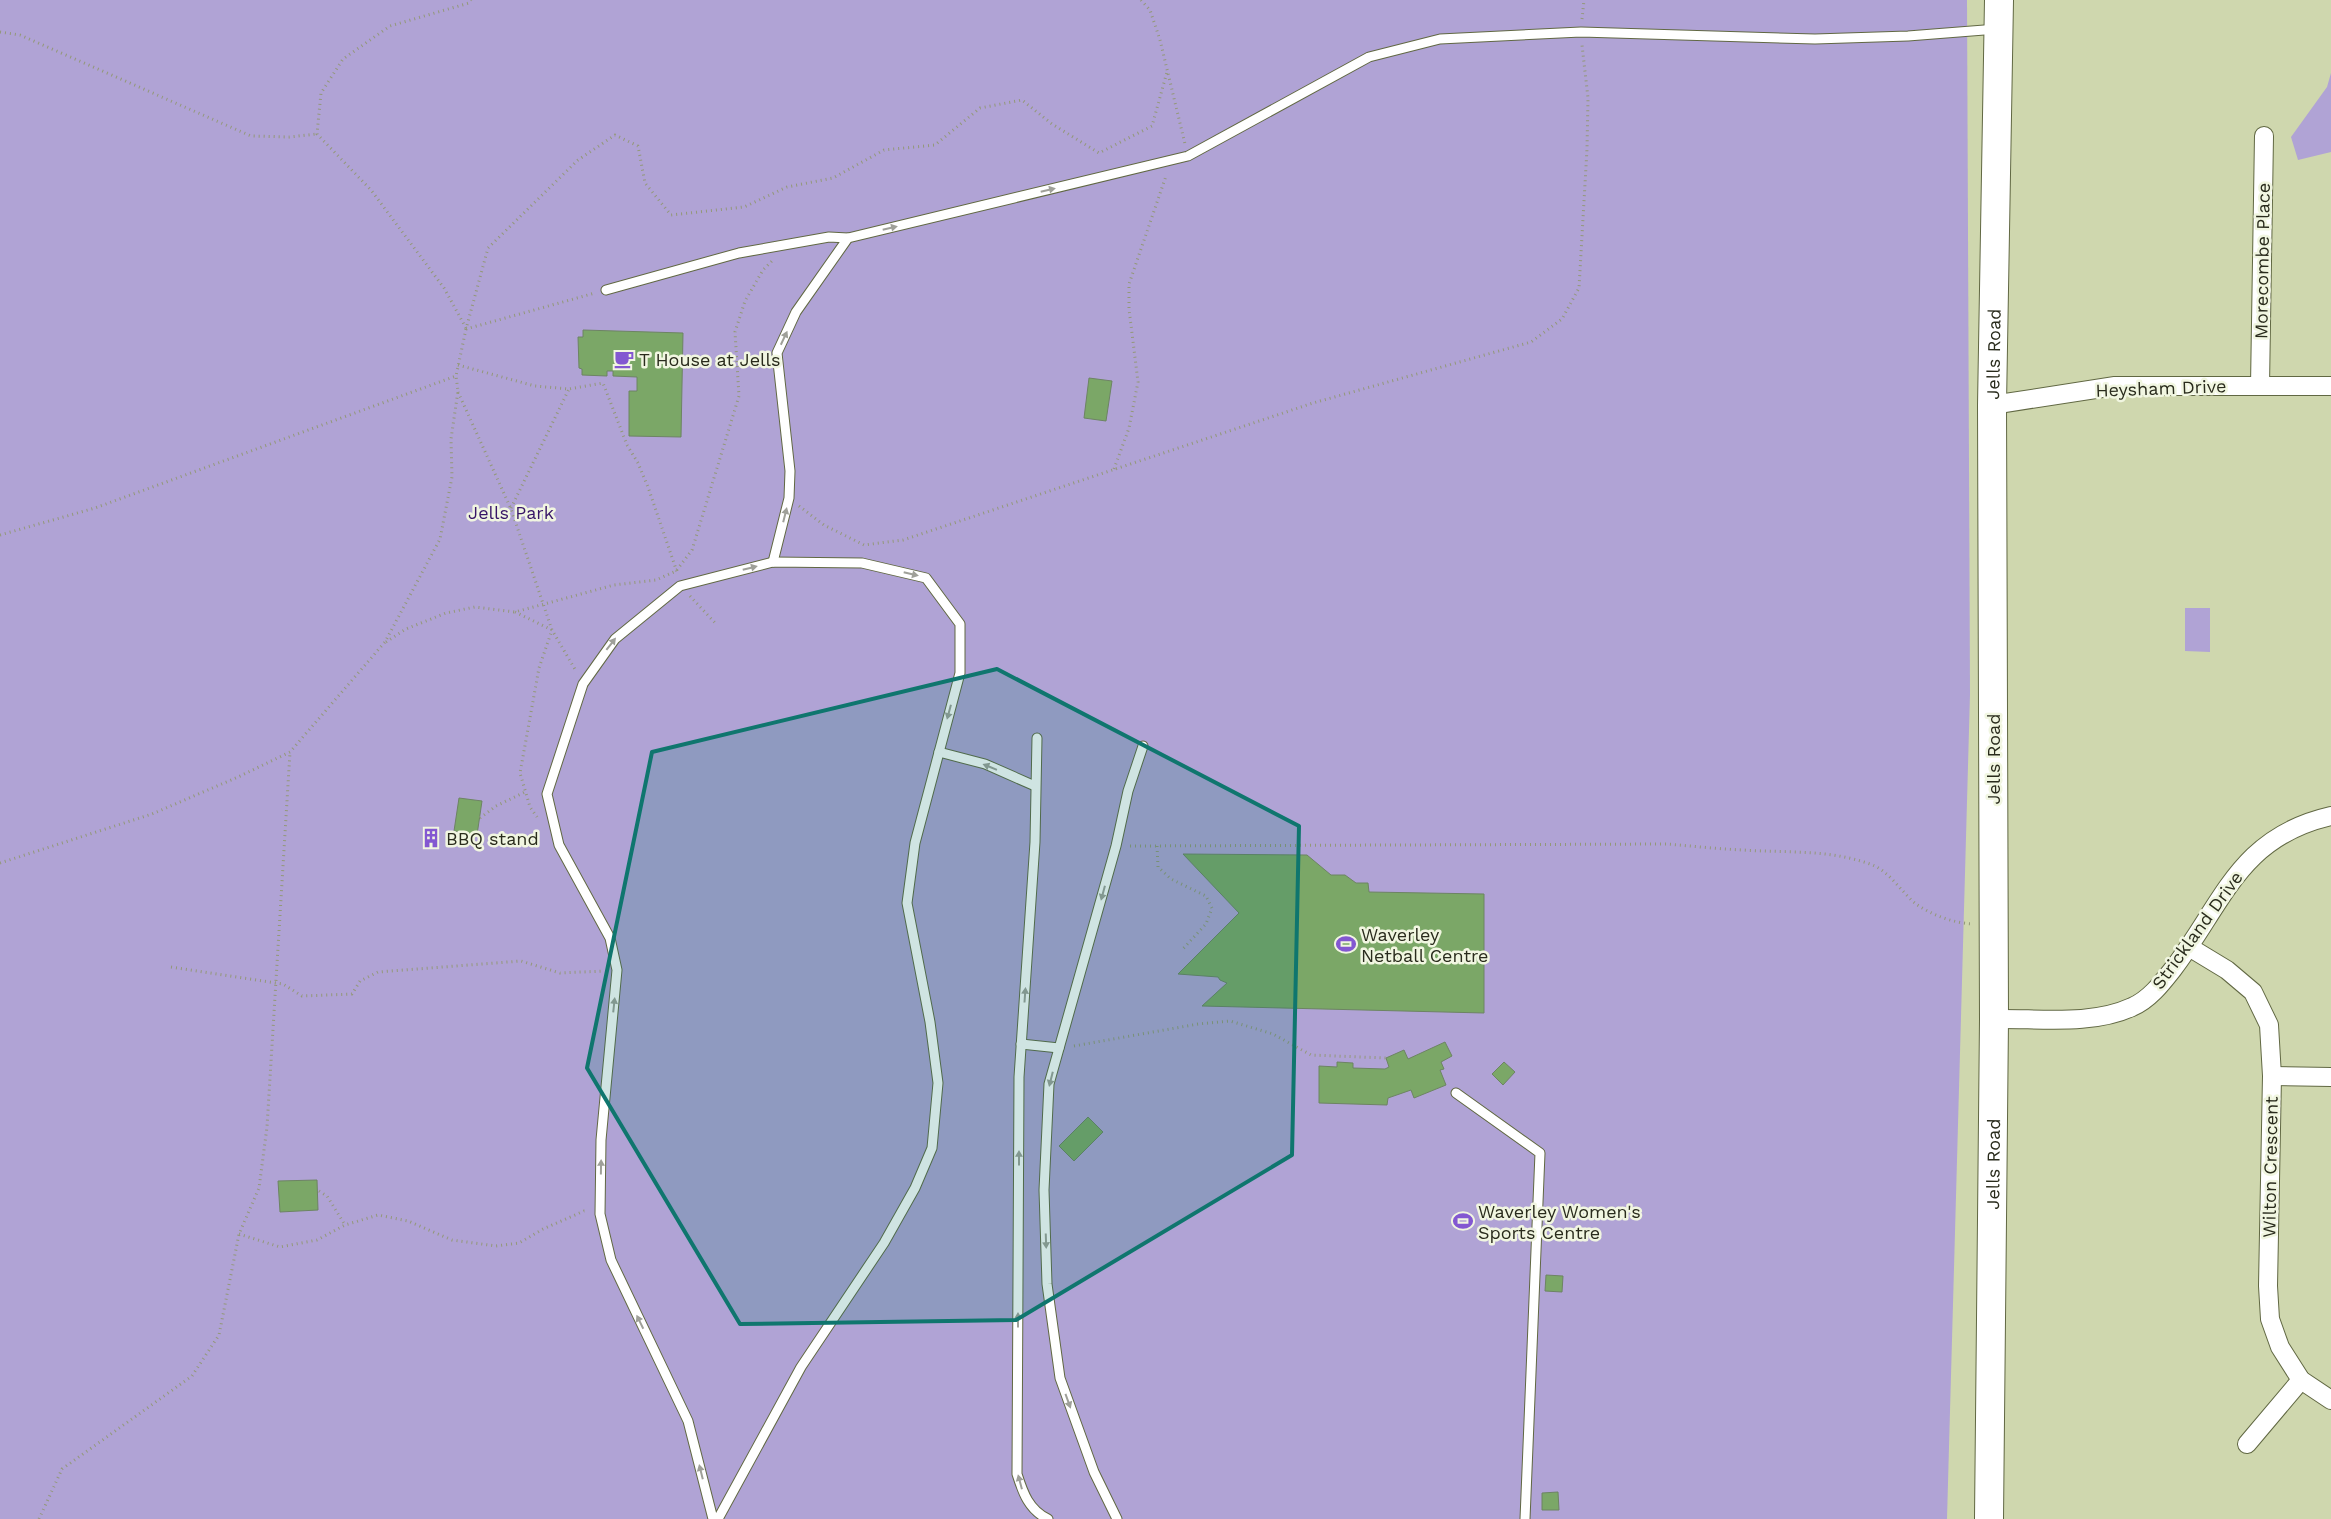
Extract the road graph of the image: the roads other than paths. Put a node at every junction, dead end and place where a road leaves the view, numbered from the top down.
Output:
1 (1999, 0) edge
2 (1999, 28) junction
3 (2264, 136) dead end
4 (848, 238) junction
5 (606, 290) road end
6 (2260, 386) junction
7 (2331, 386) edge
8 (1992, 405) junction
9 (774, 562) junction
10 (1037, 738) dead end
11 (1143, 746) dead end
12 (939, 752) junction
13 (1035, 786) junction
14 (2331, 816) edge
15 (2189, 947) junction
16 (1994, 1019) junction
17 (1021, 1044) junction
18 (1059, 1048) junction
19 (2272, 1076) junction
20 (2331, 1077) edge
21 (1456, 1093) dead end
22 (2301, 1380) junction
23 (2331, 1400) edge
24 (2248, 1444) dead end
25 (713, 1519) edge
26 (718, 1519) edge
27 (1048, 1519) edge
28 (1117, 1519) edge
29 (1525, 1519) edge
30 (1989, 1519) edge

1 - 2 main road, Jells Road
4 -> 2 lane
2 - 8 main road, Jells Road
3 - 6 street, Morecombe Place
4 - 5 lane
9 -> 4 lane
6 - 7 street, Heysham Drive
6 - 8 street, Heysham Drive
8 - 16 main road, Jells Road
9 -> 12 lane
25 -> 9 lane
10 - 13 lane
11 -> 18 lane
13 -> 12 lane
12 - 26 lane
17 -> 13 lane
14 - 15 street, Strickland Drive
15 - 16 street, Strickland Drive
15 - 19 street, Wilton Crescent
16 - 30 main road, Jells Road
17 - 18 lane
27 -> 17 lane
18 -> 28 lane
19 - 20 street
19 - 22 street, Wilton Crescent
21 - 29 lane
22 - 23 street, Wilton Crescent
22 - 24 street

